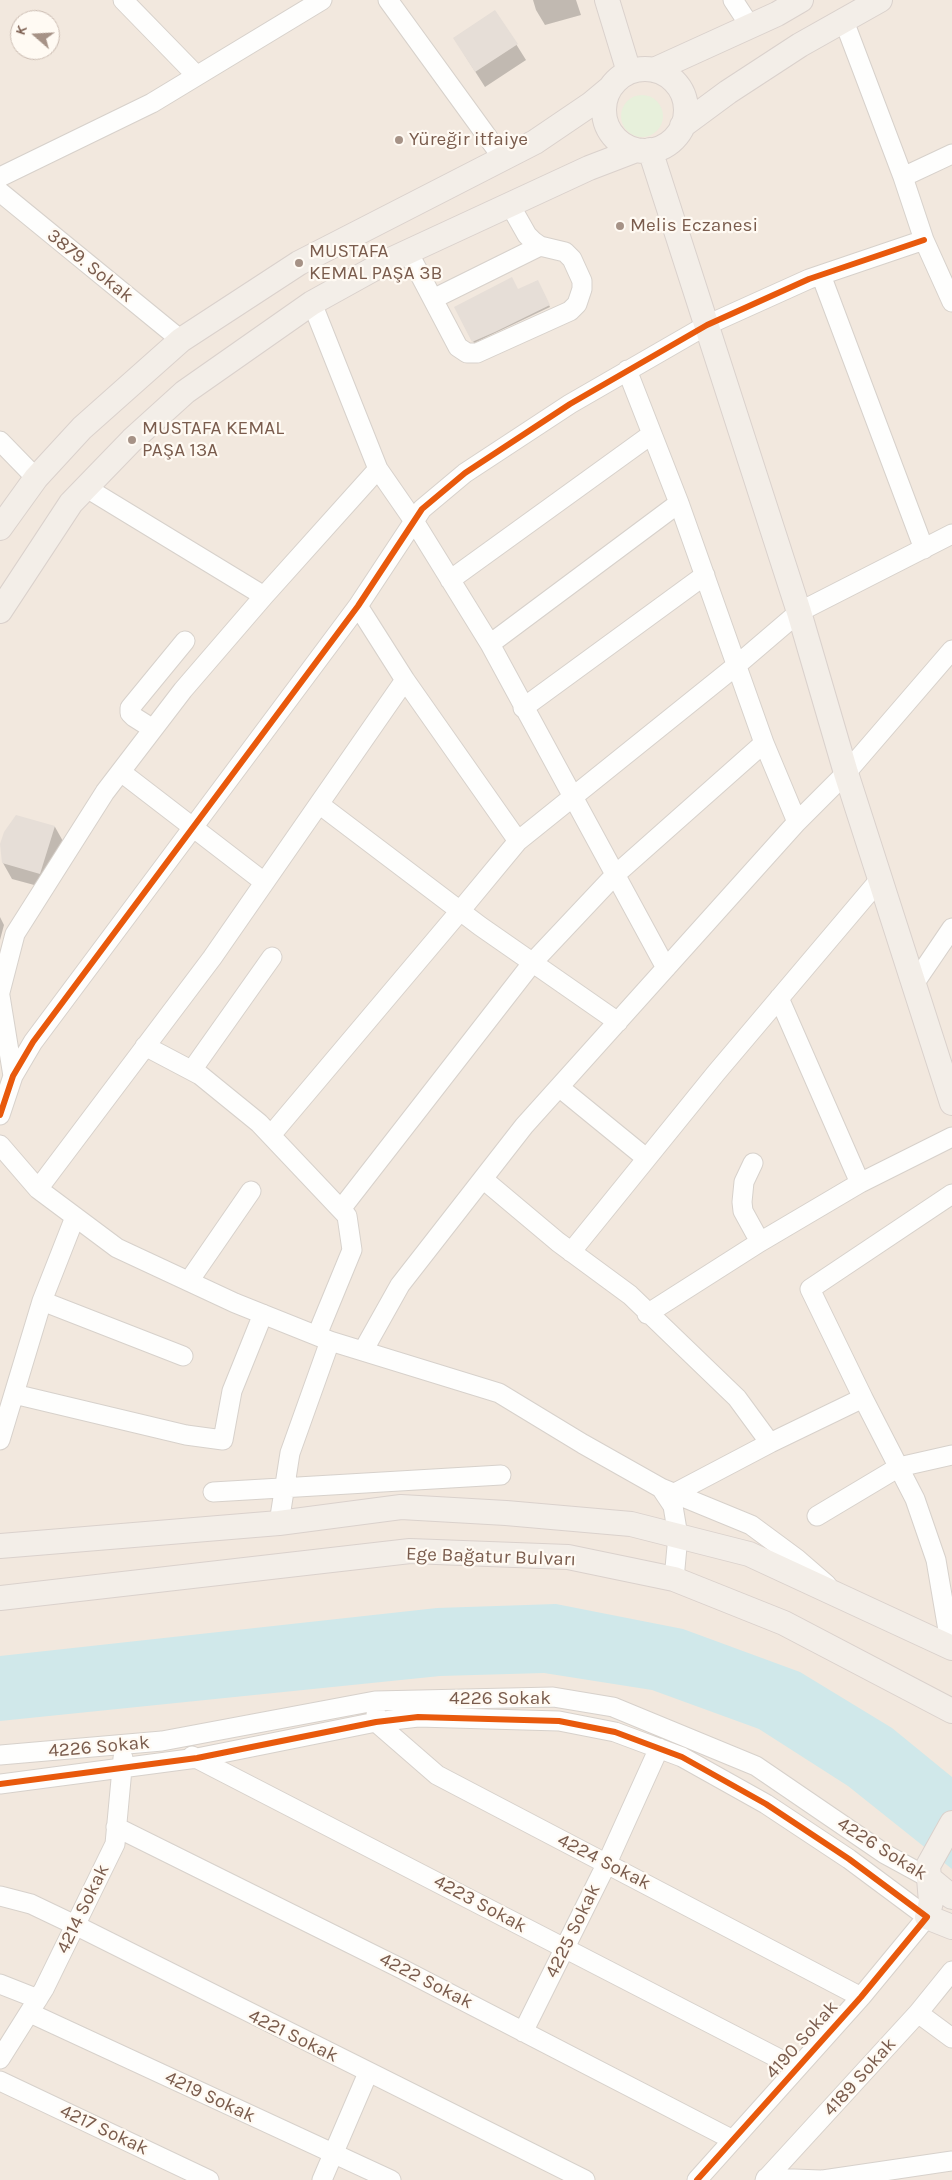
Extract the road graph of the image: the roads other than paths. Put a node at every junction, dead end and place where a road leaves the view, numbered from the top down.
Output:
1 (123, 0) edge
2 (322, 0) edge
3 (388, 0) edge
4 (606, 0) edge
5 (733, 0) edge
6 (802, 0) edge
7 (880, 0) edge
8 (844, 20) junction
9 (750, 26) junction
10 (654, 70) junction
11 (629, 72) junction
12 (196, 75) junction
13 (609, 89) junction
14 (682, 126) junction
15 (643, 150) junction
16 (952, 154) edge
17 (502, 157) junction
18 (0, 177) edge
19 (903, 177) junction
20 (0, 192) edge
21 (510, 205) junction
22 (924, 240) junction
23 (540, 246) junction
24 (408, 252) junction
25 (821, 274) junction
26 (432, 299) junction
27 (952, 302) edge
28 (312, 303) junction
29 (707, 325) junction
30 (180, 340) junction
31 (627, 370) junction
32 (652, 434) junction
33 (0, 441) edge
34 (378, 469) junction
35 (36, 478) junction
36 (85, 487) junction
37 (679, 503) junction
38 (414, 521) junction
39 (0, 528) edge
40 (952, 534) edge
41 (924, 549) junction
42 (705, 575) junction
43 (450, 580) junction
44 (264, 596) junction
45 (358, 606) junction
46 (0, 611) edge
47 (799, 612) junction
48 (185, 641) dead end
49 (490, 644) junction
50 (952, 650) edge
51 (737, 664) junction
52 (405, 680) junction
53 (523, 708) junction
54 (153, 729) junction
55 (764, 744) junction
56 (121, 772) junction
57 (846, 773) junction
58 (572, 796) junction
59 (319, 804) junction
60 (797, 822) junction
61 (192, 827) junction
62 (518, 841) junction
63 (614, 876) junction
64 (881, 878) junction
65 (264, 882) junction
66 (460, 911) junction
67 (952, 928) edge
68 (272, 957) dead end
69 (533, 962) junction
70 (666, 968) junction
71 (914, 984) junction
72 (0, 994) edge
73 (778, 998) junction
74 (618, 1022) junction
75 (145, 1046) junction
76 (192, 1070) junction
77 (13, 1076) junction
78 (560, 1087) junction
79 (952, 1103) edge
80 (0, 1115) edge
81 (271, 1135) junction
82 (952, 1137) edge
83 (0, 1145) edge
84 (646, 1158) junction
85 (753, 1163) dead end
86 (483, 1179) junction
87 (860, 1183) junction
88 (38, 1189) junction
89 (251, 1191) dead end
90 (952, 1194) edge
91 (341, 1209) junction
92 (75, 1217) junction
93 (760, 1242) junction
94 (571, 1252) junction
95 (189, 1281) junction
96 (42, 1301) junction
97 (263, 1314) junction
98 (648, 1314) junction
99 (324, 1338) junction
100 (363, 1351) junction
101 (183, 1356) dead end
102 (14, 1394) junction
103 (863, 1398) junction
104 (0, 1440) edge
105 (770, 1443) junction
106 (952, 1455) edge
107 (899, 1467) junction
108 (501, 1475) dead end
109 (284, 1488) junction
110 (668, 1490) junction
111 (213, 1492) dead end
112 (817, 1516) dead end
113 (279, 1523) junction
114 (678, 1536) junction
115 (0, 1546) edge
116 (674, 1579) junction
117 (839, 1595) junction
118 (0, 1598) edge
119 (952, 1648) edge
120 (375, 1701) junction
121 (952, 1711) edge
122 (376, 1722) junction
123 (162, 1741) junction
124 (124, 1744) junction
125 (659, 1748) junction
126 (0, 1755) edge
127 (197, 1758) junction
128 (122, 1769) junction
129 (0, 1784) edge
130 (952, 1824) edge
131 (116, 1827) junction
132 (607, 1864) junction
133 (928, 1872) junction
134 (0, 1896) edge
135 (952, 1897) edge
136 (927, 1917) junction
137 (75, 1925) junction
138 (952, 1927) edge
139 (565, 1948) junction
140 (952, 1971) edge
141 (0, 1984) edge
142 (861, 1996) junction
143 (34, 2006) junction
144 (918, 2013) junction
145 (523, 2032) junction
146 (952, 2038) edge
147 (0, 2059) edge
148 (797, 2068) junction
149 (368, 2073) junction
150 (0, 2081) edge
151 (733, 2140) junction
152 (332, 2154) junction
153 (952, 2161) edge
154 (766, 2179) edge
155 (208, 2180) edge
156 (322, 2180) edge
157 (390, 2180) edge
158 (584, 2180) edge
159 (697, 2180) edge
160 (822, 2180) edge

1 - 12 street
2 - 12 street
3 - 17 street
4 - 11 main road
5 - 9 street
6 - 9 main road
7 - 8 main road
8 - 14 main road
8 - 19 street
9 - 10 main road
10 - 11 main road
10 - 14 main road
11 - 13 main road
12 - 18 street
13 - 15 main road
13 - 17 main road
14 - 15 main road
15 - 21 main road
15 - 29 main road
16 - 19 street
17 - 30 main road
19 - 22 street
20 - 30 street, 3879. Sokak
21 - 23 street
21 - 24 main road
22 - 25 street
22 - 27 street
23 - 26 street
23 - 26 street
24 - 26 street
24 - 28 main road
25 - 29 street
25 - 41 street
28 - 34 street
28 - 36 main road
29 - 31 street
29 - 47 main road
30 - 35 main road
31 - 32 street
31 - 38 street
32 - 37 street
32 - 43 street
33 - 35 street
34 - 38 street
34 - 44 street
35 - 39 main road
36 - 44 street
36 - 46 main road
37 - 42 street
37 - 49 street
38 - 43 street
38 - 45 street
40 - 41 street
41 - 47 street
42 - 51 street
42 - 53 street
43 - 49 street
44 - 54 street
45 - 52 street
45 - 61 street
47 - 51 street
47 - 57 main road
48 - 54 street
49 - 53 street
50 - 57 street
51 - 55 street
51 - 58 street
52 - 59 street
52 - 62 street
53 - 58 street
54 - 56 street
55 - 60 street
55 - 63 street
56 - 61 street
56 - 72 street
57 - 60 street
57 - 64 main road
58 - 62 street
58 - 63 street
59 - 65 street
59 - 66 street
60 - 70 street
61 - 65 street
61 - 77 street
62 - 66 street
63 - 69 street
63 - 70 street
64 - 71 main road
64 - 73 street
65 - 75 street
66 - 69 street
66 - 81 street
67 - 71 street
68 - 76 street
69 - 74 street
69 - 91 street
70 - 74 street
71 - 79 main road
72 - 77 street
73 - 84 street
73 - 87 street
74 - 78 street
75 - 76 street
75 - 88 street
76 - 81 street
77 - 80 street
78 - 84 street
78 - 86 street
81 - 91 street
82 - 87 street
83 - 88 street
84 - 94 street
85 - 93 street
86 - 94 street
86 - 100 street
87 - 93 street
88 - 92 street
89 - 95 street
90 - 103 street
91 - 99 street
92 - 95 street
92 - 96 street
93 - 98 street
94 - 98 street
95 - 97 street
96 - 101 street
96 - 102 street
97 - 99 street
97 - 102 street
98 - 105 street
99 - 100 street
99 - 109 street
100 - 110 street
102 - 104 street
103 - 105 street
103 - 107 street
105 - 110 street
106 - 107 street
107 - 112 street
107 - 119 street
108 - 109 street
109 - 111 street
109 - 113 street
110 - 114 street
110 - 117 street
113 - 114 main road
113 - 115 main road
114 - 116 street
114 - 117 main road
116 - 118 main road, Ege Bağatur Bulvarı
116 - 121 main road, Ege Bağatur Bulvarı
117 - 119 main road
120 - 122 street
120 - 123 street, 4226 Sokak
120 - 133 street, 4226 Sokak
122 - 125 street
122 - 127 street
122 - 132 street, 4224 Sokak
123 - 124 street, 4226 Sokak
123 - 127 street, 4223 Sokak
124 - 126 street, 4226 Sokak
124 - 128 street, 4214 Sokak
125 - 132 street, 4225 Sokak
125 - 136 street
127 - 128 street
127 - 139 street, 4223 Sokak
128 - 129 street
128 - 131 street, 4214 Sokak
130 - 133 main road
131 - 137 street, 4214 Sokak
131 - 145 street, 4222 Sokak
132 - 139 street, 4225 Sokak
132 - 142 street, 4224 Sokak
133 - 135 main road, 4226 Sokak
133 - 136 main road
134 - 137 street, 4221 Sokak
136 - 138 main road
136 - 142 street, 4190 Sokak
137 - 143 street, 4214 Sokak
137 - 149 street, 4221 Sokak
139 - 145 street, 4225 Sokak
139 - 148 street, 4223 Sokak
140 - 144 street, 4189 Sokak
141 - 143 street, 4219 Sokak
142 - 148 street, 4190 Sokak
143 - 147 street, 4214 Sokak
143 - 152 street, 4219 Sokak
144 - 146 street
144 - 154 street, 4189 Sokak
145 - 151 street, 4222 Sokak
148 - 151 street, 4190 Sokak
149 - 152 street
149 - 158 street, 4221 Sokak
150 - 155 street, 4217 Sokak
151 - 159 street, 4190 Sokak
152 - 156 street
152 - 157 street, 4219 Sokak
153 - 160 street
154 - 160 street

